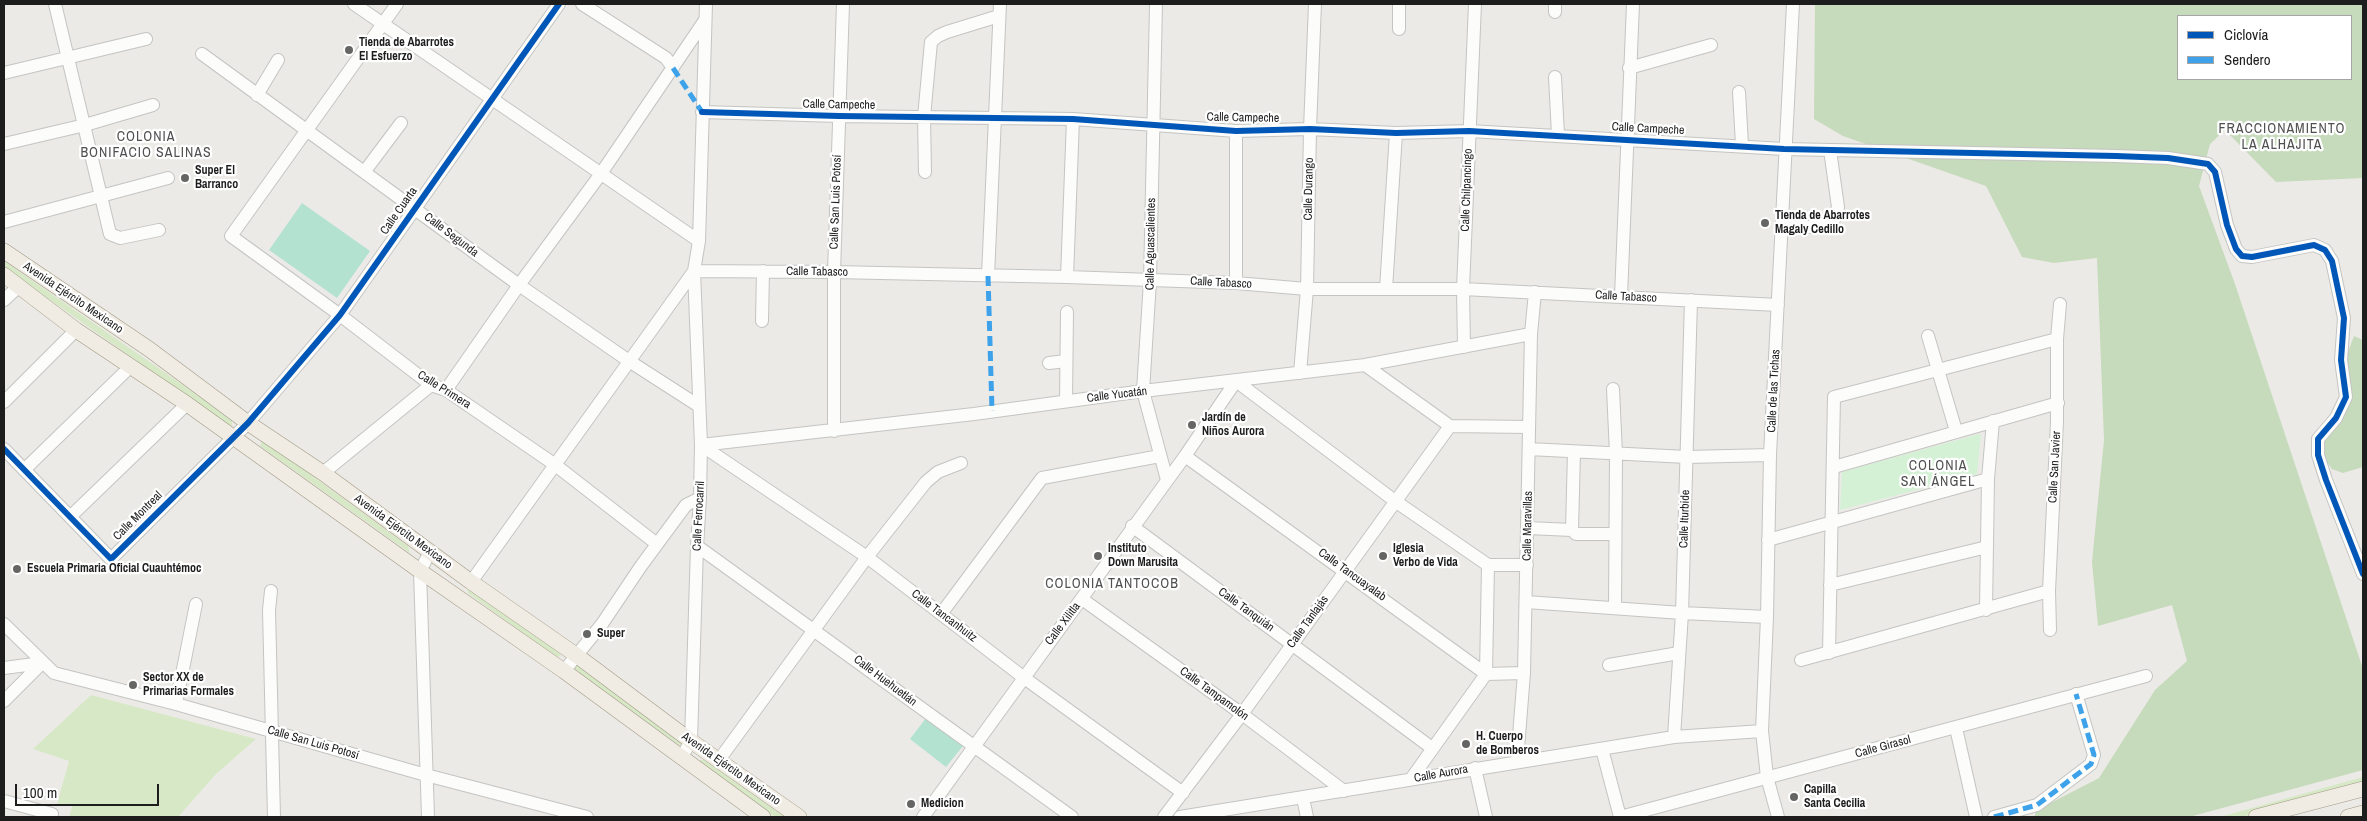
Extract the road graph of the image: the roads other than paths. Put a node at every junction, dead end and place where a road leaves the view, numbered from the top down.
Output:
1 (55, 4) edge
2 (354, 4) edge
3 (397, 4) edge
4 (559, 4) edge
5 (582, 4) edge
6 (706, 4) edge
7 (843, 4) edge
8 (1156, 4) edge
9 (1315, 4) edge
10 (1399, 4) edge
11 (1475, 4) edge
12 (1633, 4) edge
13 (1793, 4) edge
14 (999, 10) edge
15 (705, 20) junction
16 (382, 24) junction
17 (1400, 29) dead end
18 (146, 40) dead end
19 (1711, 45) dead end
20 (202, 54) dead end
21 (69, 59) junction
22 (278, 60) dead end
23 (673, 68) junction
24 (1629, 68) junction
25 (4, 73) edge
26 (1555, 77) dead end
27 (1739, 92) dead end
28 (257, 95) junction
29 (491, 99) junction
30 (153, 106) dead end
31 (702, 112) junction
32 (839, 116) junction
33 (924, 117) junction
34 (995, 118) junction
35 (1073, 119) junction
36 (401, 123) dead end
37 (1153, 123) junction
38 (85, 125) junction
39 (1310, 129) junction
40 (1236, 131) junction
41 (1469, 131) junction
42 (307, 132) junction
43 (1396, 133) junction
44 (1558, 135) junction
45 (1626, 139) junction
46 (4, 144) edge
47 (1742, 145) junction
48 (1784, 149) junction
49 (1830, 150) junction
50 (365, 171) junction
51 (925, 172) dead end
52 (600, 175) junction
53 (168, 178) dead end
54 (100, 197) junction
55 (415, 208) junction
56 (4, 222) edge
57 (1781, 227) junction
58 (158, 230) dead end
59 (699, 241) junction
60 (4, 251) edge
61 (694, 271) junction
62 (763, 271) junction
63 (834, 272) junction
64 (4, 275) edge
65 (988, 276) junction
66 (1067, 277) junction
67 (1150, 281) junction
68 (1236, 283) junction
69 (519, 285) junction
70 (18, 287) junction
71 (1307, 289) junction
72 (1386, 289) junction
73 (1463, 289) junction
74 (1535, 292) junction
75 (1621, 296) junction
76 (4, 300) edge
77 (1690, 300) junction
78 (2060, 304) dead end
79 (1778, 305) junction
80 (1068, 312) dead end
81 (340, 314) junction
82 (762, 321) dead end
83 (76, 330) junction
84 (1531, 334) junction
85 (1928, 336) dead end
86 (2057, 339) junction
87 (1464, 347) junction
88 (629, 361) junction
89 (1066, 361) junction
90 (1049, 363) dead end
91 (1365, 366) junction
92 (130, 367) junction
93 (1938, 371) junction
94 (1300, 373) junction
95 (1236, 381) junction
96 (431, 385) junction
97 (1613, 389) dead end
98 (446, 390) junction
99 (1143, 391) junction
100 (1066, 401) junction
101 (4, 402) edge
102 (2058, 403) junction
103 (187, 404) junction
104 (699, 406) junction
105 (1993, 421) junction
106 (248, 423) junction
107 (1450, 426) junction
108 (1529, 426) junction
109 (834, 431) junction
110 (1956, 431) junction
111 (233, 437) junction
112 (702, 445) junction
113 (4, 449) edge
114 (1529, 449) junction
115 (1574, 452) junction
116 (1616, 454) junction
117 (1770, 455) junction
118 (1160, 456) junction
119 (1185, 456) junction
120 (1687, 457) junction
121 (961, 463) dead end
122 (554, 464) junction
123 (1834, 467) junction
124 (24, 470) junction
125 (323, 472) junction
126 (1988, 479) junction
127 (1167, 480) junction
128 (700, 498) junction
129 (1395, 501) junction
130 (71, 516) junction
131 (1831, 521) junction
132 (1132, 526) junction
133 (1528, 528) junction
134 (1572, 530) junction
135 (1615, 534) junction
136 (1768, 540) junction
137 (657, 544) junction
138 (697, 546) junction
139 (1987, 548) junction
140 (430, 552) junction
141 (867, 557) junction
142 (1488, 565) junction
143 (1527, 565) junction
144 (1346, 570) junction
145 (420, 572) junction
146 (2363, 574) edge
147 (471, 582) junction
148 (1830, 585) junction
149 (271, 591) dead end
150 (2049, 592) junction
151 (1082, 599) junction
152 (1526, 602) junction
153 (196, 604) dead end
154 (1615, 607) junction
155 (1986, 610) junction
156 (1682, 613) junction
157 (941, 614) junction
158 (1767, 617) junction
159 (4, 624) edge
160 (815, 630) junction
161 (2050, 630) dead end
162 (1292, 644) junction
163 (1829, 653) junction
164 (1679, 654) junction
165 (576, 656) junction
166 (1801, 660) dead end
167 (42, 663) junction
168 (1610, 665) dead end
169 (4, 668) edge
170 (564, 671) junction
171 (1524, 673) junction
172 (1486, 674) junction
173 (2146, 676) dead end
174 (1024, 677) junction
175 (2076, 694) junction
176 (4, 701) edge
177 (176, 704) junction
178 (1242, 714) junction
179 (1956, 728) junction
180 (271, 730) junction
181 (1762, 731) junction
182 (1674, 737) junction
183 (691, 741) junction
184 (973, 747) junction
185 (1432, 748) junction
186 (1602, 749) junction
187 (680, 758) junction
188 (720, 760) junction
189 (1517, 761) junction
190 (1475, 768) junction
191 (426, 775) junction
192 (1768, 778) junction
193 (1411, 779) junction
194 (2363, 789) edge
195 (1344, 791) junction
196 (1182, 794) junction
197 (1303, 798) junction
198 (4, 801) edge
199 (2363, 813) edge
200 (52, 814) dead end
201 (563, 814) edge
202 (274, 817) edge
203 (428, 817) edge
204 (587, 817) edge
205 (763, 817) edge
206 (799, 817) edge
207 (923, 817) edge
208 (1072, 817) edge
209 (1164, 817) edge
210 (1180, 817) edge
211 (1307, 817) edge
212 (1486, 817) edge
213 (1620, 817) edge
214 (1778, 817) edge
215 (1976, 817) edge
216 (1994, 817) edge
217 (2256, 817) edge
218 (2348, 817) edge

1 - 21 street
2 - 16 street
3 - 16 street
4 - 29 street, Calle Cuarta
5 - 23 street
6 - 15 street
7 - 32 street, Calle San Luis Potosí
8 - 37 street, Calle Aguascalientes
9 - 39 street, Calle Durango
10 - 17 street
11 - 41 street, Calle Chilpancingo
12 - 24 street
13 - 48 street, Calle de las Tichas
14 - 33 street
14 - 34 street
15 - 23 street
15 - 31 street
16 - 29 street
16 - 42 street
18 - 21 street
19 - 24 street
20 - 28 street, Calle Segunda
21 - 25 street
21 - 38 street
22 - 28 street
23 - 52 street
24 - 45 street
26 - 44 street
27 - 47 street
28 - 42 street, Calle Segunda
29 - 52 street
29 - 55 street, Calle Cuarta
30 - 38 street
31 - 32 street, Calle Campeche
31 - 59 street
32 - 33 street, Calle Campeche
32 - 63 street, Calle San Luis Potosí
33 - 34 street, Calle Campeche
33 - 51 street
34 - 35 street, Calle Campeche
34 - 65 street
35 - 37 street, Calle Campeche
35 - 66 street
36 - 50 street
37 - 40 street, Calle Campeche
37 - 67 street, Calle Aguascalientes
38 - 46 street
38 - 54 street
39 - 40 street, Calle Campeche
39 - 43 street, Calle Campeche
39 - 71 street, Calle Durango
40 - 68 street
41 - 43 street, Calle Campeche
41 - 44 street, Calle Campeche
41 - 73 street, Calle Chilpancingo
42 - 50 street, Calle Segunda
42 - 81 street, Calle Primera
43 - 72 street
44 - 45 street, Calle Campeche
45 - 47 street, Calle Campeche
45 - 75 street
47 - 48 street, Calle Campeche
48 - 49 street, Calle Campeche
48 - 57 street, Calle de las Tichas
49 - 57 street
49 - 146 street, Calle Campeche
50 - 55 street, Calle Segunda
52 - 59 street
52 - 69 street
53 - 54 street
54 - 56 street
54 - 58 street
55 - 69 street, Calle Segunda
55 - 81 street, Calle Cuarta
57 - 79 street, Calle de las Tichas
59 - 61 street
60 - 106 main road, Avenida Ejército Mexicano
61 - 62 street, Calle Tabasco
61 - 88 street
61 - 104 street, Calle Ferrocarril
62 - 63 street, Calle Tabasco
62 - 82 street
63 - 65 street, Calle Tabasco
63 - 109 street, Calle San Luis Potosí
64 - 70 main road, Avenida Ejército Mexicano
65 - 66 street, Calle Tabasco
66 - 67 street, Calle Tabasco
67 - 68 street, Calle Tabasco
67 - 99 street, Calle Aguascalientes
68 - 71 street, Calle Tabasco
69 - 88 street, Calle Segunda
69 - 98 street
70 - 76 street
70 - 83 main road, Avenida Ejército Mexicano
71 - 72 street, Calle Tabasco
71 - 94 street, Calle Durango
72 - 73 street, Calle Tabasco
73 - 74 street, Calle Tabasco
73 - 87 street, Calle Chilpancingo
74 - 75 street, Calle Tabasco
74 - 84 street, Calle Maravillas
75 - 77 street, Calle Tabasco
77 - 79 street, Calle Tabasco
77 - 120 street, Calle Iturbide
78 - 86 street, Calle San Javier
79 - 117 street, Calle de las Tichas
80 - 89 street
81 - 96 street, Calle Primera
81 - 106 street, Calle Cuarta
83 - 92 main road, Avenida Ejército Mexicano
83 - 101 street
84 - 87 street, Calle Yucatán
84 - 108 street, Calle Maravillas
85 - 93 street
86 - 93 street
86 - 102 street, Calle San Javier
87 - 91 street, Calle Yucatán
88 - 104 street, Calle Segunda
88 - 122 street
89 - 90 street
89 - 100 street
91 - 94 street, Calle Yucatán
91 - 107 street
92 - 103 main road, Avenida Ejército Mexicano
92 - 124 street
93 - 110 street
93 - 123 street
94 - 95 street, Calle Yucatán
95 - 99 street, Calle Yucatán
95 - 119 street, Calle Xilitla
95 - 129 street
96 - 98 street, Calle Primera
96 - 125 street
97 - 116 street
98 - 122 street, Calle Primera
99 - 100 street, Calle Yucatán
99 - 118 street, Calle Aguascalientes
100 - 109 street, Calle Yucatán
102 - 105 street
102 - 150 street, Calle San Javier
103 - 111 main road, Avenida Ejército Mexicano
103 - 130 street
104 - 112 street, Calle Ferrocarril
105 - 110 street
105 - 126 street
106 - 111 street, Calle Montreal
106 - 125 main road, Avenida Ejército Mexicano
107 - 108 street
107 - 129 street, Calle Tanlajás
108 - 114 street, Calle Maravillas
109 - 112 street, Calle Yucatán
110 - 123 street
111 - 130 street, Calle Montreal
111 - 145 main road, Avenida Ejército Mexicano
112 - 128 street, Calle Ferrocarril
112 - 141 street, Calle Tancanhuitz
113 - 124 street, Calle Montreal
114 - 115 street
114 - 133 street, Calle Maravillas
115 - 116 street
115 - 134 street
116 - 120 street
116 - 135 street
117 - 120 street
117 - 136 street, Calle de las Tichas
118 - 127 street, Calle Aguascalientes
118 - 157 street
119 - 127 street, Calle Xilitla
119 - 144 street, Calle Tancuayalab
120 - 156 street, Calle Iturbide
121 - 141 street
122 - 137 street, Calle Primera
122 - 147 street
123 - 131 street
124 - 130 street, Calle Montreal
125 - 140 main road, Avenida Ejército Mexicano
126 - 131 street
126 - 139 street
127 - 132 street, Calle Xilitla
128 - 137 street
128 - 138 street, Calle Ferrocarril
129 - 142 street
129 - 144 street, Calle Tanlajás
131 - 136 street
131 - 148 street
132 - 151 street, Calle Xilitla
132 - 162 street, Calle Tanquián
133 - 134 street
133 - 143 street, Calle Maravillas
134 - 135 street
135 - 154 street
136 - 158 street, Calle de las Tichas
137 - 165 street
138 - 160 street, Calle Huehuetlán
138 - 183 street, Calle Ferrocarril
139 - 148 street
139 - 155 street
140 - 145 street
140 - 147 main road, Avenida Ejército Mexicano
141 - 157 street, Calle Tancanhuitz
141 - 160 street
142 - 143 street
142 - 172 street
143 - 152 street, Calle Maravillas
144 - 162 street, Calle Tanlajás
144 - 172 street, Calle Tancuayalab
145 - 170 main road, Avenida Ejército Mexicano
145 - 191 street
147 - 165 main road, Avenida Ejército Mexicano
148 - 163 street
149 - 180 street
150 - 155 street
150 - 161 street, Calle San Javier
151 - 174 street, Calle Xilitla
151 - 178 street, Calle Tampamolón
152 - 154 street
152 - 171 street, Calle Maravillas
153 - 177 street
154 - 156 street
155 - 163 street
156 - 158 street
156 - 164 street, Calle Iturbide
157 - 174 street, Calle Tancanhuitz
158 - 181 street, Calle de las Tichas
159 - 167 street, Calle San Luis Potosí
160 - 184 street, Calle Huehuetlán
160 - 188 street
162 - 178 street, Calle Tanlajás
162 - 185 street, Calle Tanquián
163 - 166 street
164 - 168 street
164 - 182 street, Calle Iturbide
165 - 170 street
165 - 183 main road, Avenida Ejército Mexicano
167 - 169 street
167 - 176 street
167 - 177 street, Calle San Luis Potosí
170 - 187 main road, Avenida Ejército Mexicano
171 - 172 street
171 - 189 street, Calle Maravillas
172 - 185 street
173 - 175 street, Calle Girasol
174 - 184 street, Calle Xilitla
174 - 196 street, Calle Tancanhuitz
175 - 179 street, Calle Girasol
175 - 216 street
177 - 180 street, Calle San Luis Potosí
178 - 195 street, Calle Tampamolón
178 - 196 street, Calle Tanlajás
179 - 192 street, Calle Girasol
179 - 215 street
180 - 191 street, Calle San Luis Potosí
180 - 202 street
181 - 182 street, Calle Aurora
181 - 192 street, Calle de las Tichas
182 - 186 street, Calle Aurora
183 - 187 street
183 - 188 main road, Avenida Ejército Mexicano
184 - 207 street, Calle Xilitla
184 - 208 street, Calle Huehuetlán
185 - 193 street
186 - 189 street, Calle Aurora
186 - 213 street
187 - 205 main road, Avenida Ejército Mexicano
188 - 206 main road, Avenida Ejército Mexicano
189 - 190 street, Calle Aurora
190 - 193 street, Calle Aurora
190 - 212 street
191 - 201 street, Calle San Luis Potosí
191 - 203 street
192 - 213 street, Calle Girasol
192 - 214 street, Calle de las Tichas
193 - 195 street, Calle Aurora
194 - 217 main road
195 - 197 street, Calle Aurora
196 - 209 street, Calle Tanlajás
197 - 210 street, Calle Aurora
197 - 211 street
198 - 200 street
199 - 218 main road
201 - 204 street, Calle San Luis Potosí

